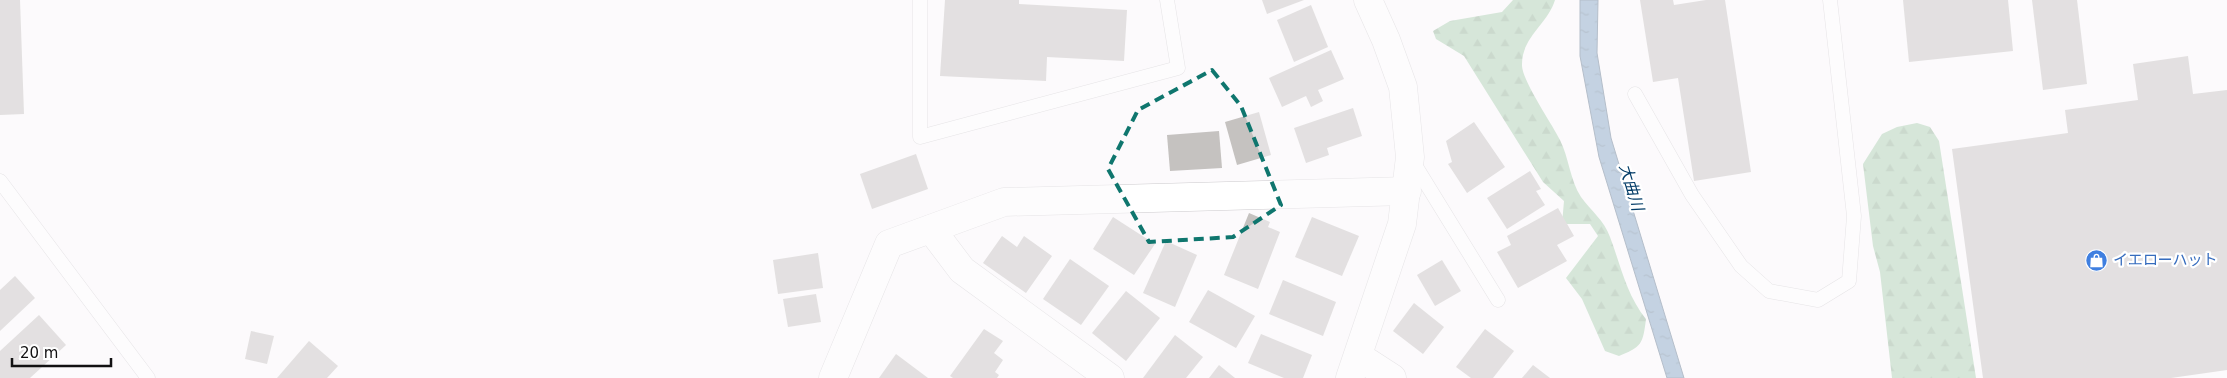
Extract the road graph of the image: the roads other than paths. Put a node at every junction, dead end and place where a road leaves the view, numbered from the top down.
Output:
1 (920, 0) edge
2 (1167, 0) edge
3 (1368, 0) edge
4 (1830, 0) edge
5 (1636, 94) dead end
6 (1410, 157) junction
7 (0, 181) edge
8 (1407, 191) junction
9 (931, 229) junction
10 (1498, 300) dead end
11 (1354, 367) edge
12 (148, 378) edge
13 (834, 378) edge
14 (1110, 378) edge
15 (1392, 378) edge

1 - 2 lane
3 - 6 street
4 - 5 lane
6 - 8 street
6 - 10 lane
7 - 12 lane
8 - 9 street
8 - 11 street
9 - 13 street
9 - 14 street
11 - 15 street

